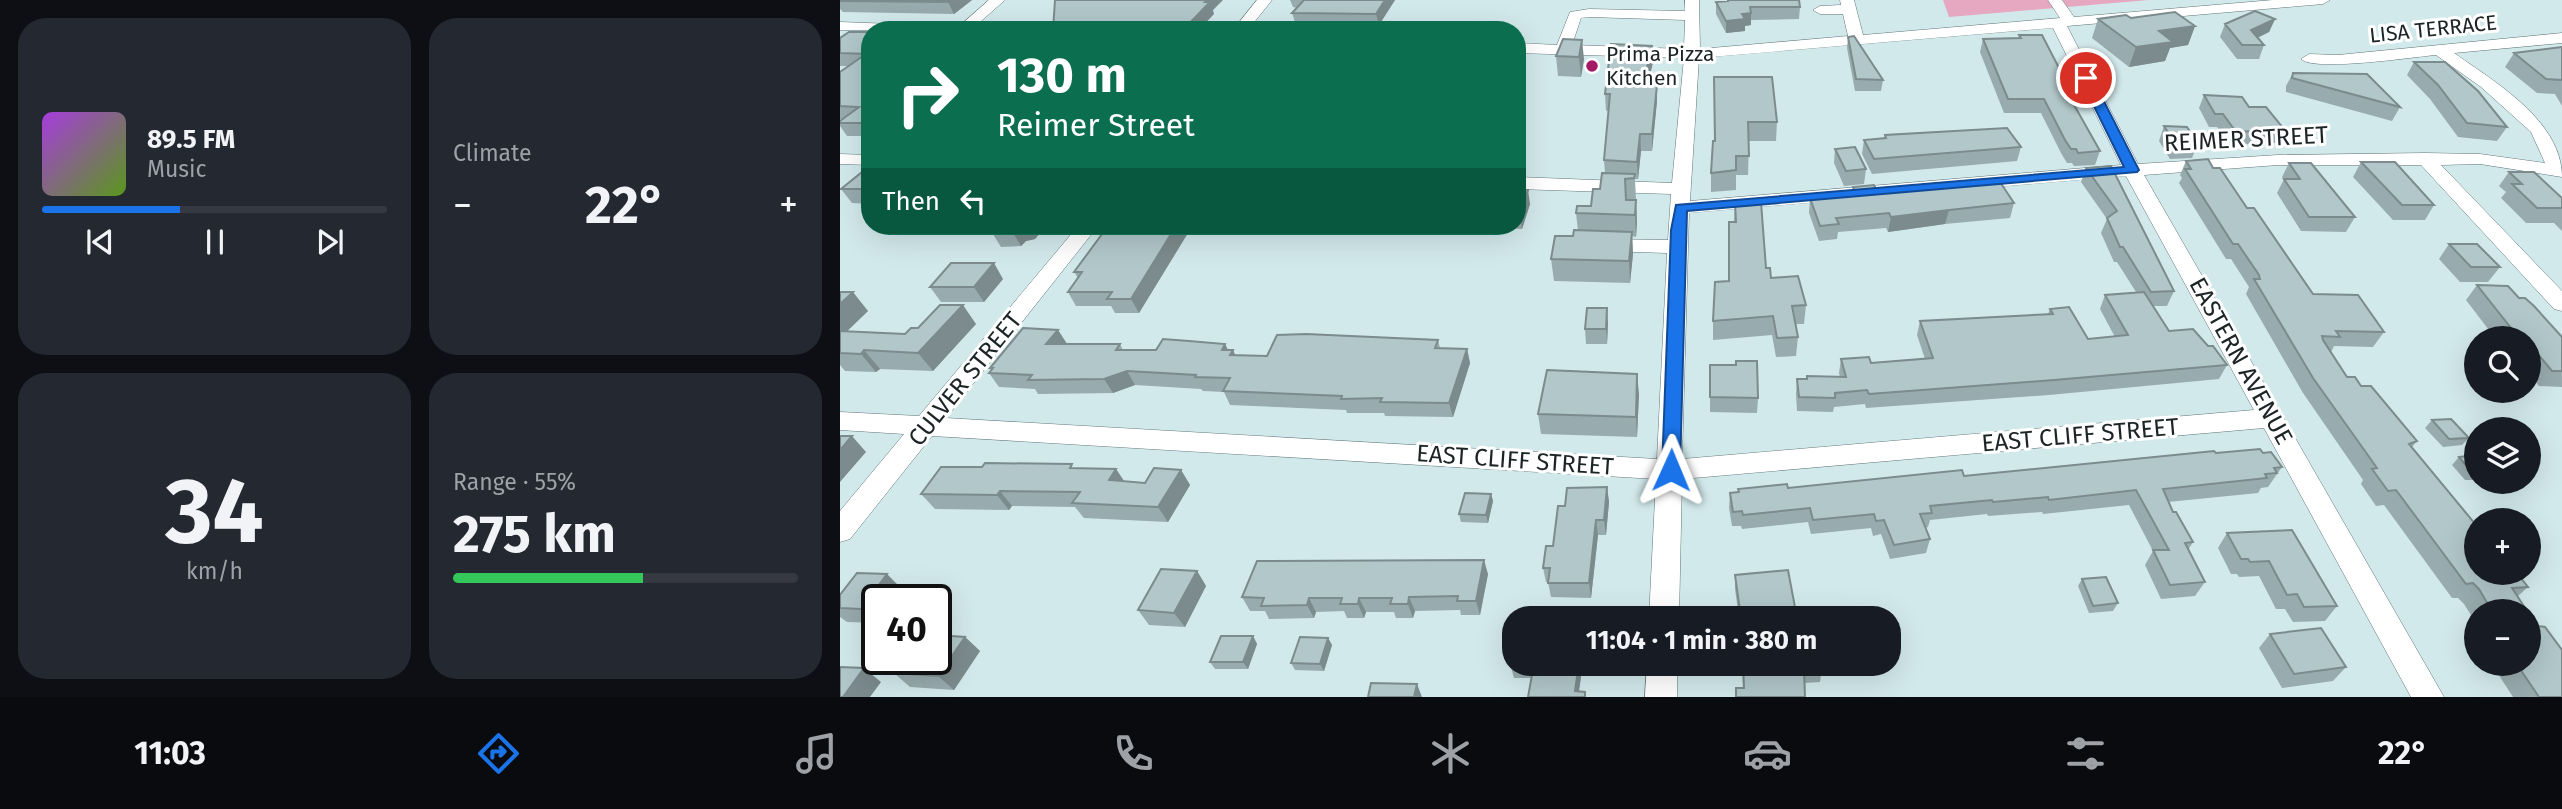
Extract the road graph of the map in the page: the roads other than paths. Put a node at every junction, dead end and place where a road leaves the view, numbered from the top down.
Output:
1 (998, 0) edge
2 (1265, 0) edge
3 (1692, 0) edge
4 (2323, 0) edge
5 (2276, 2) edge
6 (1848, 4) edge
7 (1820, 10) dead end
8 (2061, 15) edge
9 (1692, 16) junction
10 (973, 21) edge
11 (1248, 21) edge
12 (840, 26) edge
13 (861, 27) edge
14 (2562, 38) edge
15 (1856, 39) junction
16 (1526, 48) edge
17 (2438, 49) junction
18 (1563, 50) junction
19 (1692, 54) junction
20 (2309, 59) dead end
21 (2425, 158) junction
22 (840, 159) edge
23 (861, 160) edge
24 (2132, 170) junction
25 (2559, 171) edge
26 (1526, 184) edge
27 (1681, 198) junction
28 (1081, 235) edge
29 (1581, 244) edge
30 (1677, 247) junction
31 (2562, 304) edge
32 (2273, 418) junction
33 (840, 421) edge
34 (927, 426) junction
35 (1671, 470) junction
36 (840, 531) edge
37 (1665, 606) edge
38 (1662, 676) edge
39 (1661, 697) edge
40 (2428, 697) edge

1 - 10 street
2 - 11 street
3 - 9 street
4 - 5 street
5 - 8 street
6 - 7 street
6 - 15 street
8 - 15 street
8 - 24 street, EASTERN AVENUE
9 - 18 street
9 - 19 street
12 - 13 street
14 - 17 street, LISA TERRACE
15 - 19 street
16 - 18 street
17 - 20 street, LISA TERRACE
17 - 25 street
18 - 19 street
19 - 27 street
21 - 24 street, REIMER STREET
21 - 25 street, REIMER STREET
21 - 31 street
22 - 23 street
24 - 27 street, REIMER STREET
24 - 32 street, EASTERN AVENUE
26 - 27 street, REIMER STREET
27 - 30 street
28 - 34 street, CULVER STREET
29 - 30 street
30 - 35 street
32 - 35 street, EAST CLIFF STREET
32 - 40 street, EASTERN AVENUE
33 - 34 street, EAST CLIFF STREET
34 - 35 street, EAST CLIFF STREET
34 - 36 street, CULVER STREET
35 - 37 street
38 - 39 street

